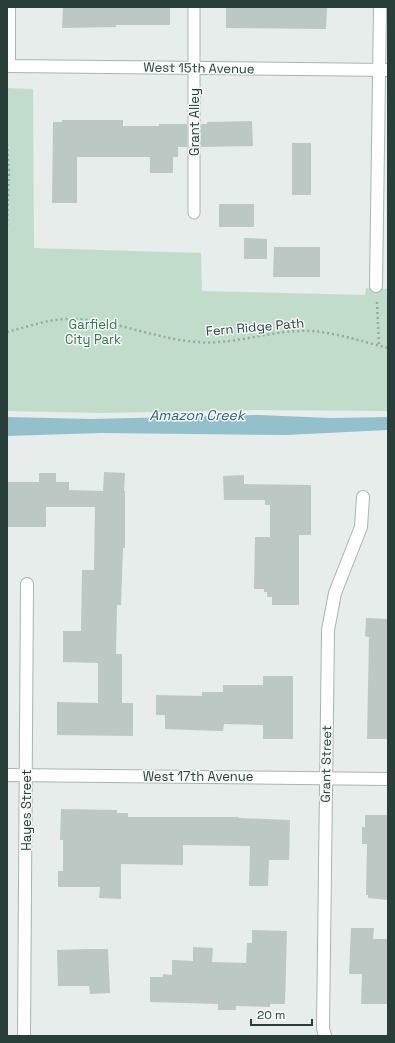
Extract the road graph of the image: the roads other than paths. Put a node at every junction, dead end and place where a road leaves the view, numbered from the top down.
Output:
1 (9, 7) edge
2 (194, 7) edge
3 (380, 7) edge
4 (194, 68) junction
5 (384, 70) edge
6 (194, 213) dead end
7 (376, 286) road end
8 (363, 497) dead end
9 (27, 584) dead end
10 (7, 775) edge
11 (26, 775) junction
12 (326, 777) junction
13 (388, 779) edge
14 (24, 1036) edge
15 (325, 1036) edge

1 - 4 street, West 15th Avenue
2 - 4 lane, Grant Alley
3 - 5 street
4 - 5 street, West 15th Avenue
4 - 6 lane, Grant Alley
5 - 7 street
8 - 12 street, Grant Street
9 - 11 street, Hayes Street
10 - 11 street, West 17th Avenue
11 - 12 street, West 17th Avenue
11 - 14 street, Hayes Street
12 - 13 street, West 17th Avenue
12 - 15 street, Grant Street

